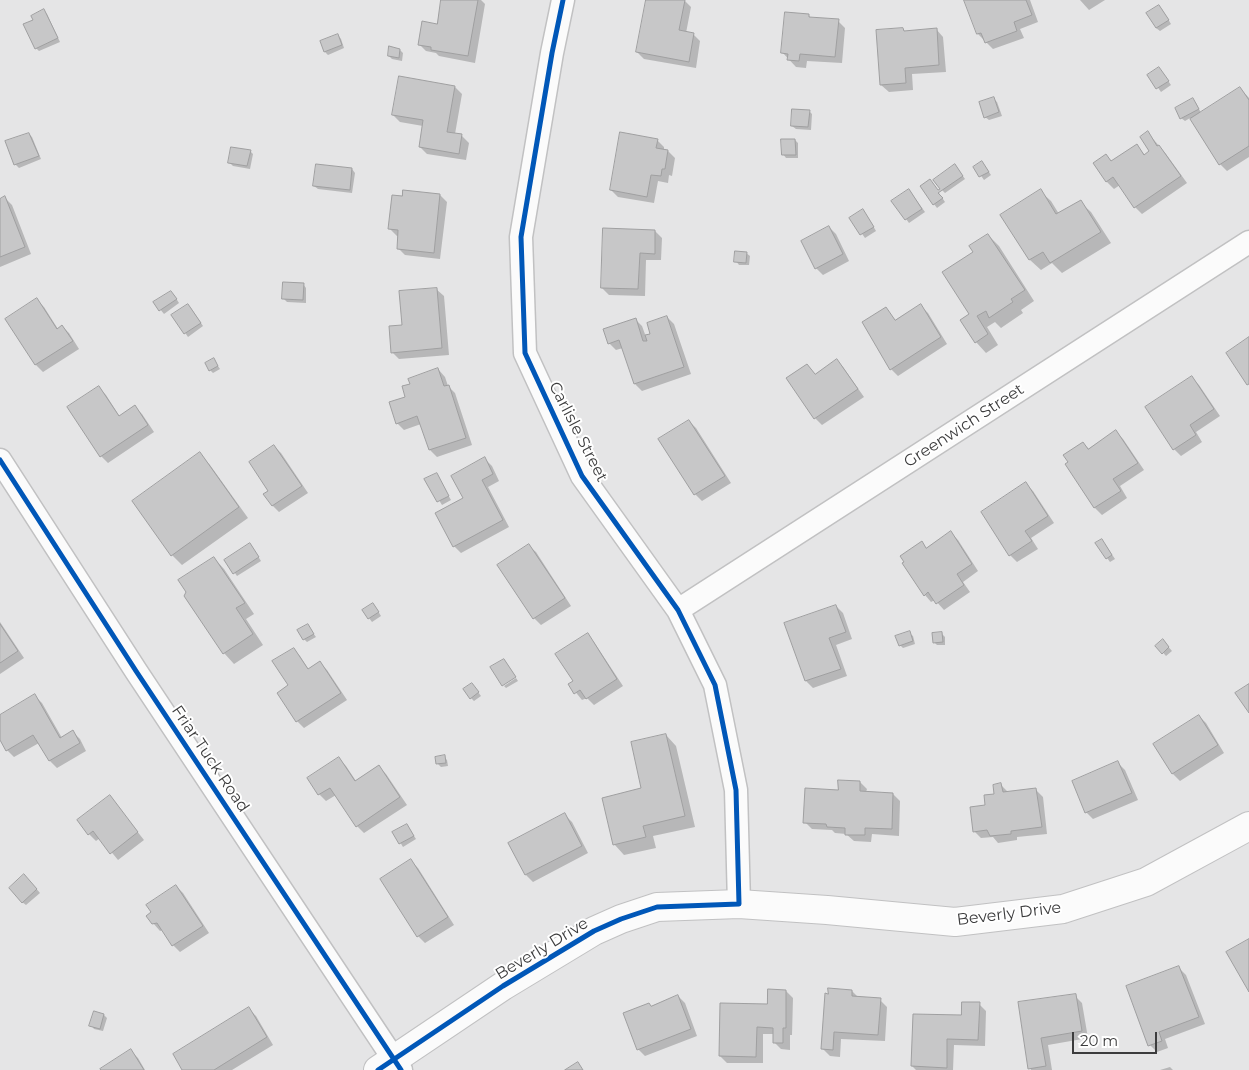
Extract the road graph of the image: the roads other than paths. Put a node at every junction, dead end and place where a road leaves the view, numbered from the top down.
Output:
1 (563, 0) edge
2 (1249, 242) edge
3 (0, 460) edge
4 (678, 610) junction
5 (1249, 826) edge
6 (739, 904) junction
7 (391, 1066) edge

1 - 4 street, Carlisle Street
2 - 4 street, Greenwich Street
3 - 7 street, Friar Tuck Road
4 - 6 street, Carlisle Street
5 - 6 street, Beverly Drive
6 - 7 street, Beverly Drive

